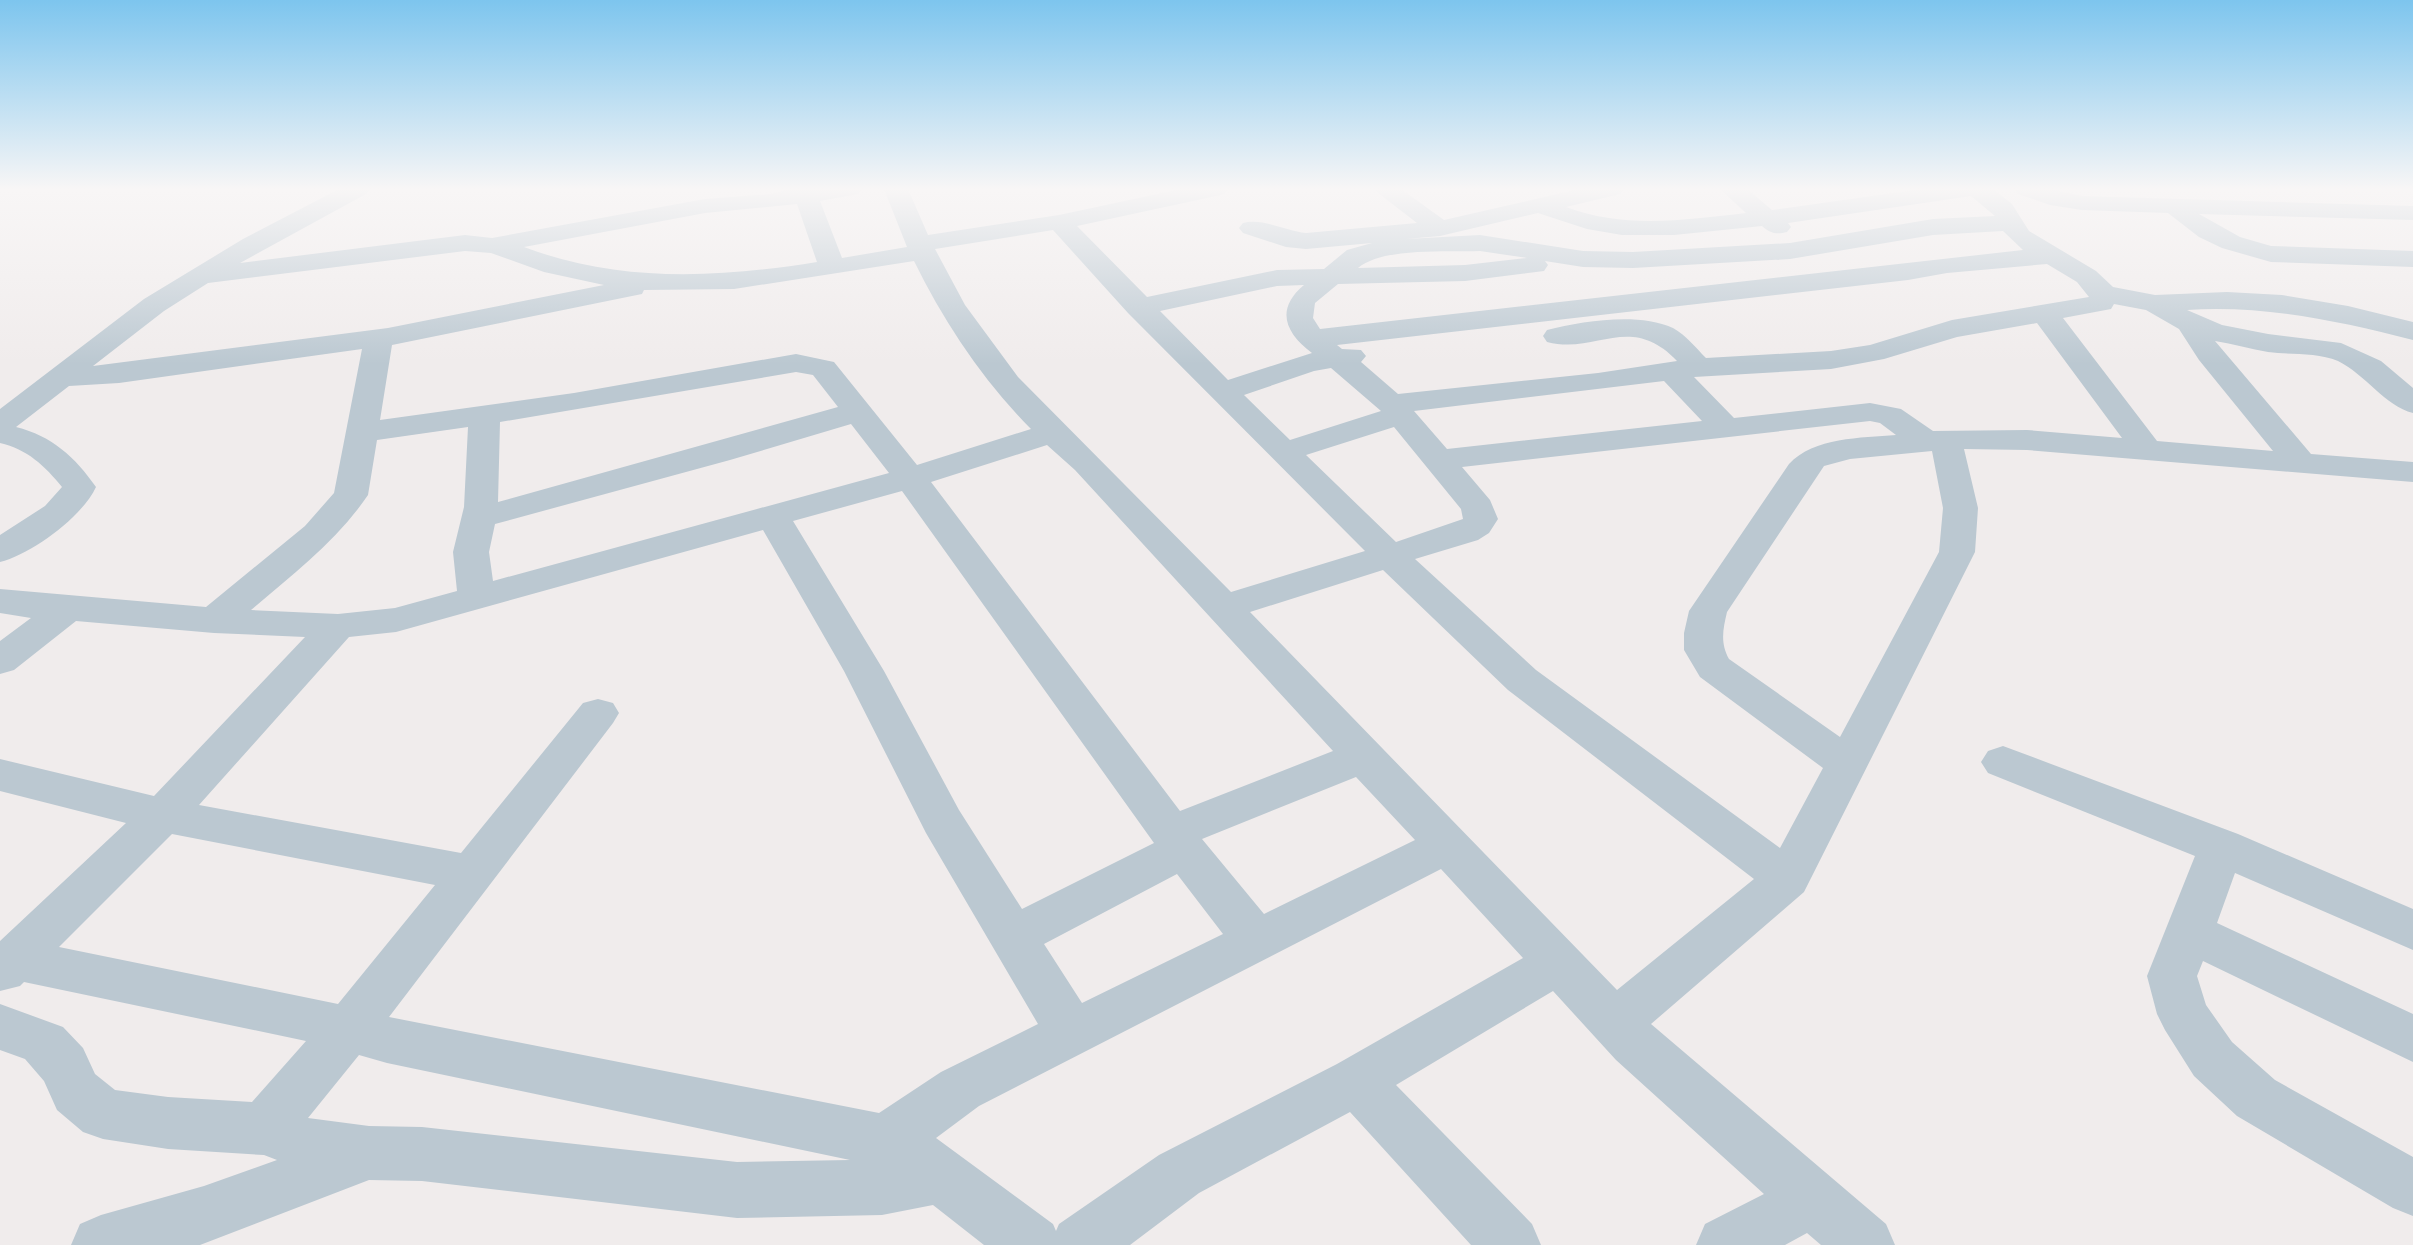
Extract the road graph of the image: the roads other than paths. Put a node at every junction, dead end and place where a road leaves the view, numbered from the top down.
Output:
1 (247, 247) edge
2 (433, 247) edge
3 (504, 247) edge
4 (825, 247) edge
5 (928, 247) edge
6 (1082, 247) edge
7 (1401, 247) edge
8 (1507, 247) edge
9 (1688, 247) edge
10 (1816, 247) edge
11 (2036, 247) edge
12 (2242, 247) edge
13 (2391, 247) edge
14 (923, 248) junction
15 (1804, 249) joint
16 (1699, 256) junction
17 (2048, 256) junction
18 (2405, 259) edge
19 (832, 266) junction
20 (199, 276) junction
21 (1330, 276) junction
22 (651, 283) junction
23 (2104, 294) junction
24 (2154, 303) junction
25 (1138, 307) junction
26 (2045, 314) junction
27 (2190, 323) junction
28 (2413, 331) edge
29 (379, 338) junction
30 (1311, 339) junction
31 (1336, 358) junction
32 (1685, 369) junction
33 (60, 377) junction
34 (1223, 392) junction
35 (2413, 404) edge
36 (1396, 409) junction
37 (856, 412) junction
38 (484, 415) junction
39 (0, 424) edge
40 (1726, 428) junction
41 (363, 432) junction
42 (1054, 432) junction
43 (0, 433) edge
44 (1935, 440) junction
45 (2148, 451) junction
46 (1284, 452) junction
47 (1438, 460) junction
48 (2301, 463) junction
49 (2413, 472) edge
50 (910, 478) junction
51 (772, 516) junction
52 (477, 518) junction
53 (0, 551) edge
54 (1389, 555) junction
55 (476, 598) junction
56 (0, 601) edge
57 (68, 608) junction
58 (1222, 608) junction
59 (214, 621) junction
60 (338, 626) junction
61 (0, 661) edge
62 (598, 713) dead end
63 (1362, 757) junction
64 (2003, 762) dead end
65 (1848, 764) junction
66 (0, 775) edge
67 (163, 815) junction
68 (1178, 841) junction
69 (1445, 846) junction
70 (2222, 847) junction
71 (471, 873) junction
72 (1787, 879) junction
73 (2413, 930) edge
74 (2189, 932) junction
75 (1013, 937) junction
76 (1257, 941) junction
77 (1558, 963) junction
78 (8, 966) edge
79 (1615, 1023) junction
80 (0, 1027) edge
81 (349, 1029) junction
82 (1072, 1034) junction
83 (2413, 1040) edge
84 (1356, 1081) junction
85 (264, 1129) junction
86 (886, 1141) junction
87 (369, 1153) junction
88 (941, 1176) junction
89 (2413, 1188) edge
90 (1812, 1199) junction
91 (101, 1245) edge
92 (1032, 1245) edge
93 (1080, 1245) edge
94 (1511, 1245) edge
95 (1726, 1245) edge
96 (1865, 1245) edge

1 - 20 street
2 - 20 street
3 - 22 street
4 - 19 street
5 - 14 street
6 - 25 street
7 - 21 street
8 - 16 street
9 - 16 street
10 - 15 street
11 - 17 street
12 - 18 street
13 - 18 street
14 - 19 street
14 - 42 street
15 - 16 street
17 - 23 street
17 - 30 street
19 - 22 street
20 - 33 street
21 - 25 street
21 - 30 street
22 - 29 street
23 - 24 street
23 - 26 street
24 - 27 street
24 - 28 street
25 - 34 street
26 - 32 street
26 - 45 street
27 - 35 street
27 - 48 street
29 - 33 street
29 - 41 street
30 - 31 street
31 - 32 street
31 - 34 street
31 - 36 street
32 - 36 street
32 - 40 street
33 - 39 street
34 - 46 street
36 - 46 street
36 - 47 street
37 - 38 street
37 - 50 street
37 - 52 street
38 - 41 street
38 - 52 street
40 - 44 street
40 - 47 street
41 - 59 street
42 - 50 street
42 - 58 street
43 - 53 street
44 - 45 street
44 - 65 street
44 - 65 street
45 - 48 street
46 - 54 street
47 - 54 street
48 - 49 street
50 - 51 street
50 - 68 street
51 - 55 street
51 - 75 street
52 - 55 street
54 - 58 street
54 - 72 street
55 - 60 street
56 - 57 street
57 - 59 street
57 - 61 street
58 - 63 street
59 - 60 street
60 - 67 street
62 - 71 street
63 - 68 street
63 - 69 street
64 - 70 street
65 - 72 street
66 - 67 street
67 - 71 street
67 - 78 street
68 - 75 street
68 - 76 street
69 - 76 street
69 - 77 street
70 - 73 street
70 - 74 street
71 - 81 street
72 - 79 street
74 - 83 street
74 - 89 street
75 - 82 street
76 - 82 street
77 - 79 street
77 - 84 street
78 - 81 street
79 - 90 street
80 - 85 street
81 - 85 street
81 - 86 street
82 - 86 street
84 - 93 street
84 - 94 street
85 - 87 street
86 - 88 street
87 - 88 street
87 - 91 street
88 - 92 street
90 - 95 street
90 - 96 street

